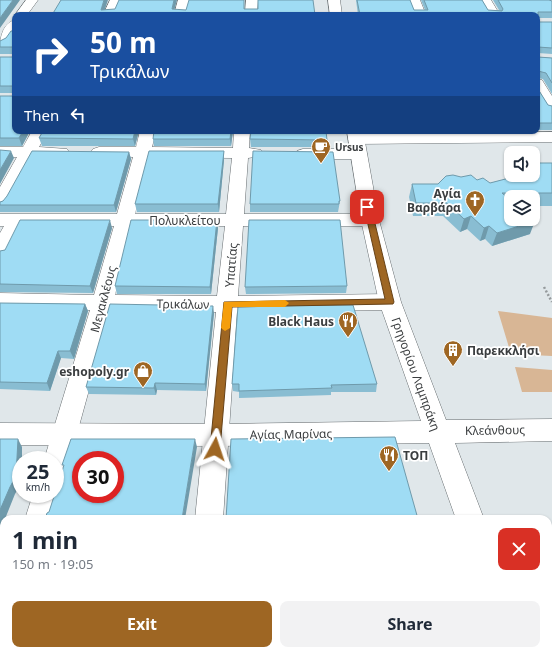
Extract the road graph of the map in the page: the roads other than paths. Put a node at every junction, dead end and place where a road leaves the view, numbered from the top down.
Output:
1 (32, 0) edge
2 (116, 0) edge
3 (184, 0) edge
4 (252, 0) edge
5 (334, 0) edge
6 (414, 0) edge
7 (485, 0) edge
8 (23, 12) edge
9 (110, 12) edge
10 (181, 12) edge
11 (251, 12) edge
12 (336, 12) edge
13 (419, 12) edge
14 (492, 12) edge
15 (12, 28) edge
16 (0, 44) edge
17 (540, 88) edge
18 (547, 100) edge
19 (38, 134) edge
20 (147, 134) edge
21 (242, 134) edge
22 (467, 134) edge
23 (552, 137) edge
24 (357, 142) edge
25 (0, 152) edge
26 (28, 152) junction
27 (142, 152) junction
28 (240, 153) junction
29 (0, 203) edge
30 (8, 220) edge
31 (124, 220) junction
32 (235, 220) junction
33 (370, 220) junction
34 (0, 252) edge
35 (0, 301) edge
36 (102, 302) junction
37 (390, 302) junction
38 (228, 304) junction
39 (552, 430) edge
40 (437, 431) junction
41 (0, 434) edge
42 (65, 435) junction
43 (216, 435) junction
44 (60, 451) edge
45 (43, 503) edge
46 (40, 515) edge
47 (209, 515) edge
48 (468, 515) edge

1 - 8 street
2 - 9 street
3 - 10 street
4 - 11 street
5 - 12 street
6 - 13 street
7 - 14 street
15 - 16 street
17 - 18 street
19 - 26 street
20 - 27 street, Μεγακλέους
21 - 28 street, Υπατίας
22 - 23 street
22 - 24 street
24 - 28 street
24 - 33 street, Γρηγορίου Λαμπράκη
25 - 26 street
26 - 27 street
26 - 29 street
27 - 28 street
27 - 31 street, Μεγακλέους
28 - 32 street, Υπατίας
30 - 31 street, Πολυκλείτου
30 - 34 street
31 - 32 street, Πολυκλείτου
31 - 36 street, Μεγακλέους
32 - 33 street, Πολυκλείτου
32 - 38 street, Υπατίας
33 - 37 street, Γρηγορίου Λαμπράκη
35 - 36 street, Τρικάλων
36 - 38 street, Τρικάλων
36 - 42 street, Μεγακλέους
37 - 38 street, Τρικάλων
37 - 40 street, Γρηγορίου Λαμπράκη
38 - 43 street, Υπατίας
39 - 40 street, Κλεάνθους
40 - 43 street, Αγίας Μαρίνας
40 - 48 street, Γρηγορίου Λαμπράκη
41 - 42 street, Αγίας Μαρίνας
42 - 43 street, Αγίας Μαρίνας
42 - 44 street, Μεγακλέους
43 - 47 street, Υπατίας
45 - 46 street

